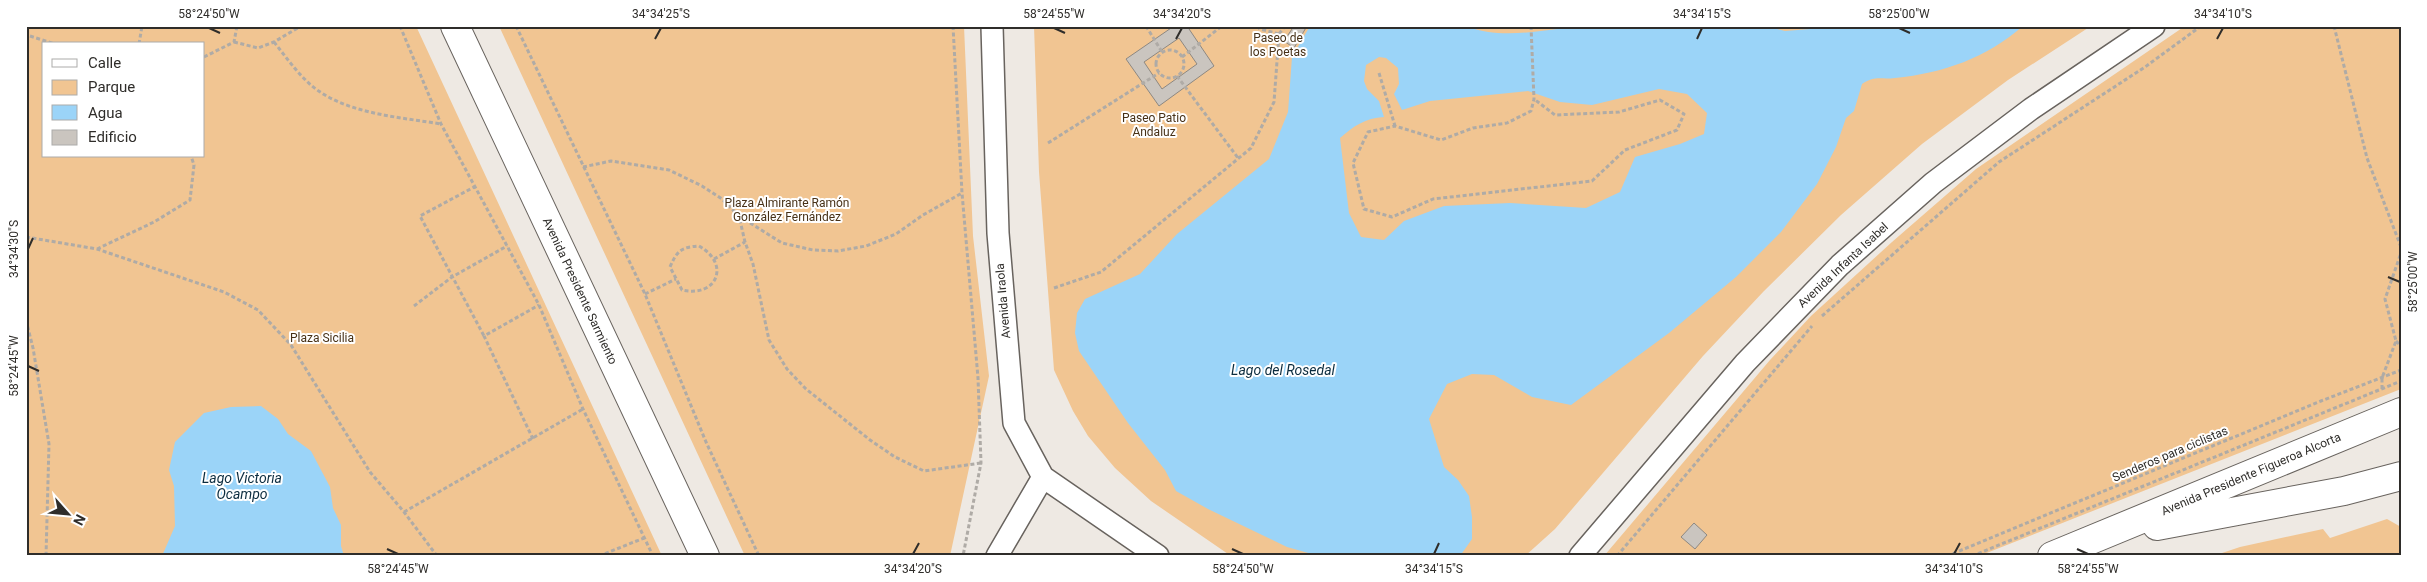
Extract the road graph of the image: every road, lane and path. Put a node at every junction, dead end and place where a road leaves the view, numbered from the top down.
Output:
1 (142, 26) edge
2 (237, 26) edge
3 (301, 26) edge
4 (400, 26) edge
5 (455, 26) edge
6 (516, 26) edge
7 (953, 26) edge
8 (992, 26) edge
9 (1146, 26) edge
10 (1222, 26) edge
11 (1257, 26) edge
12 (1285, 26) edge
13 (2154, 26) edge
14 (2201, 26) edge
15 (2334, 26) edge
16 (1531, 27) edge
17 (1279, 34) junction
18 (30, 36) dead end
19 (49, 42) edge
20 (139, 42) edge
21 (234, 42) junction
22 (274, 42) junction
23 (1162, 52) junction
24 (205, 56) edge
25 (1182, 57) junction
26 (1159, 73) junction
27 (1379, 73) dead end
28 (1177, 76) junction
29 (1533, 97) junction
30 (441, 124) junction
31 (1395, 126) junction
32 (1048, 143) dead end
33 (192, 158) edge
34 (1238, 158) junction
35 (583, 167) junction
36 (476, 186) junction
37 (962, 193) junction
38 (739, 216) junction
39 (26, 237) edge
40 (745, 242) junction
41 (507, 246) junction
42 (2401, 247) edge
43 (97, 249) junction
44 (2401, 253) edge
45 (714, 259) junction
46 (452, 277) junction
47 (676, 279) junction
48 (1054, 288) dead end
49 (645, 294) junction
50 (539, 305) junction
51 (414, 306) dead end
52 (26, 320) edge
53 (484, 336) junction
54 (2396, 340) junction
55 (2401, 346) edge
56 (2401, 370) edge
57 (2382, 378) junction
58 (2401, 381) edge
59 (2382, 389) junction
60 (583, 409) junction
61 (2401, 412) edge
62 (533, 439) junction
63 (981, 462) junction
64 (2401, 476) edge
65 (1043, 477) junction
66 (404, 512) junction
67 (2102, 537) junction
68 (644, 538) junction
69 (46, 556) edge
70 (437, 556) edge
71 (599, 556) edge
72 (653, 556) edge
73 (705, 556) edge
74 (759, 556) edge
75 (963, 556) edge
76 (997, 556) edge
77 (1158, 556) edge
78 (1580, 556) edge
79 (1616, 556) edge
80 (1947, 556) edge
81 (1972, 556) edge
82 (2052, 556) edge

1 - 20 path
2 - 21 path
3 - 22 path
4 - 30 path
5 - 73 main road, Avenida Presidente Sarmiento
6 - 35 path
7 - 37 path
8 - 65 street, Avenida Iraola
9 - 23 path
10 - 25 path
11 - 17 path
12 - 17 path
13 - 78 street, Avenida Infanta Isabel
14 - 79 path
15 - 42 path
16 - 29 path
17 - 34 path
18 - 19 path
21 - 22 path
21 - 24 path
22 - 30 path
23 - 25 path
23 - 26 path
25 - 28 path
26 - 28 path
26 - 32 path
27 - 31 path
28 - 34 path
29 - 31 path
29 - 31 path
30 - 36 path
33 - 43 path
34 - 48 path
35 - 38 path
35 - 49 path
36 - 41 path
36 - 46 path
37 - 38 path
37 - 63 path
38 - 40 path
39 - 43 path
40 - 45 path
40 - 63 path
41 - 46 path
41 - 50 path
43 - 66 path
44 - 54 path
45 - 47 path
45 - 47 path
46 - 51 path
46 - 53 path
47 - 49 path
49 - 74 path
50 - 53 path
50 - 60 path
52 - 69 path
53 - 62 path
54 - 55 path
54 - 57 path
56 - 57 path, Senderos para ciclistas
57 - 59 path
57 - 80 path, Senderos para ciclistas
58 - 59 path
59 - 81 path
60 - 62 path
60 - 68 path
61 - 67 main road, Avenida Presidente Figueroa Alcorta
62 - 66 path
63 - 75 path
64 - 67 main road, Avenida Presidente Figueroa Alcorta
65 - 76 street
65 - 77 street
66 - 70 path
67 - 82 main road, Avenida Presidente Figueroa Alcorta
68 - 71 path
68 - 72 path

